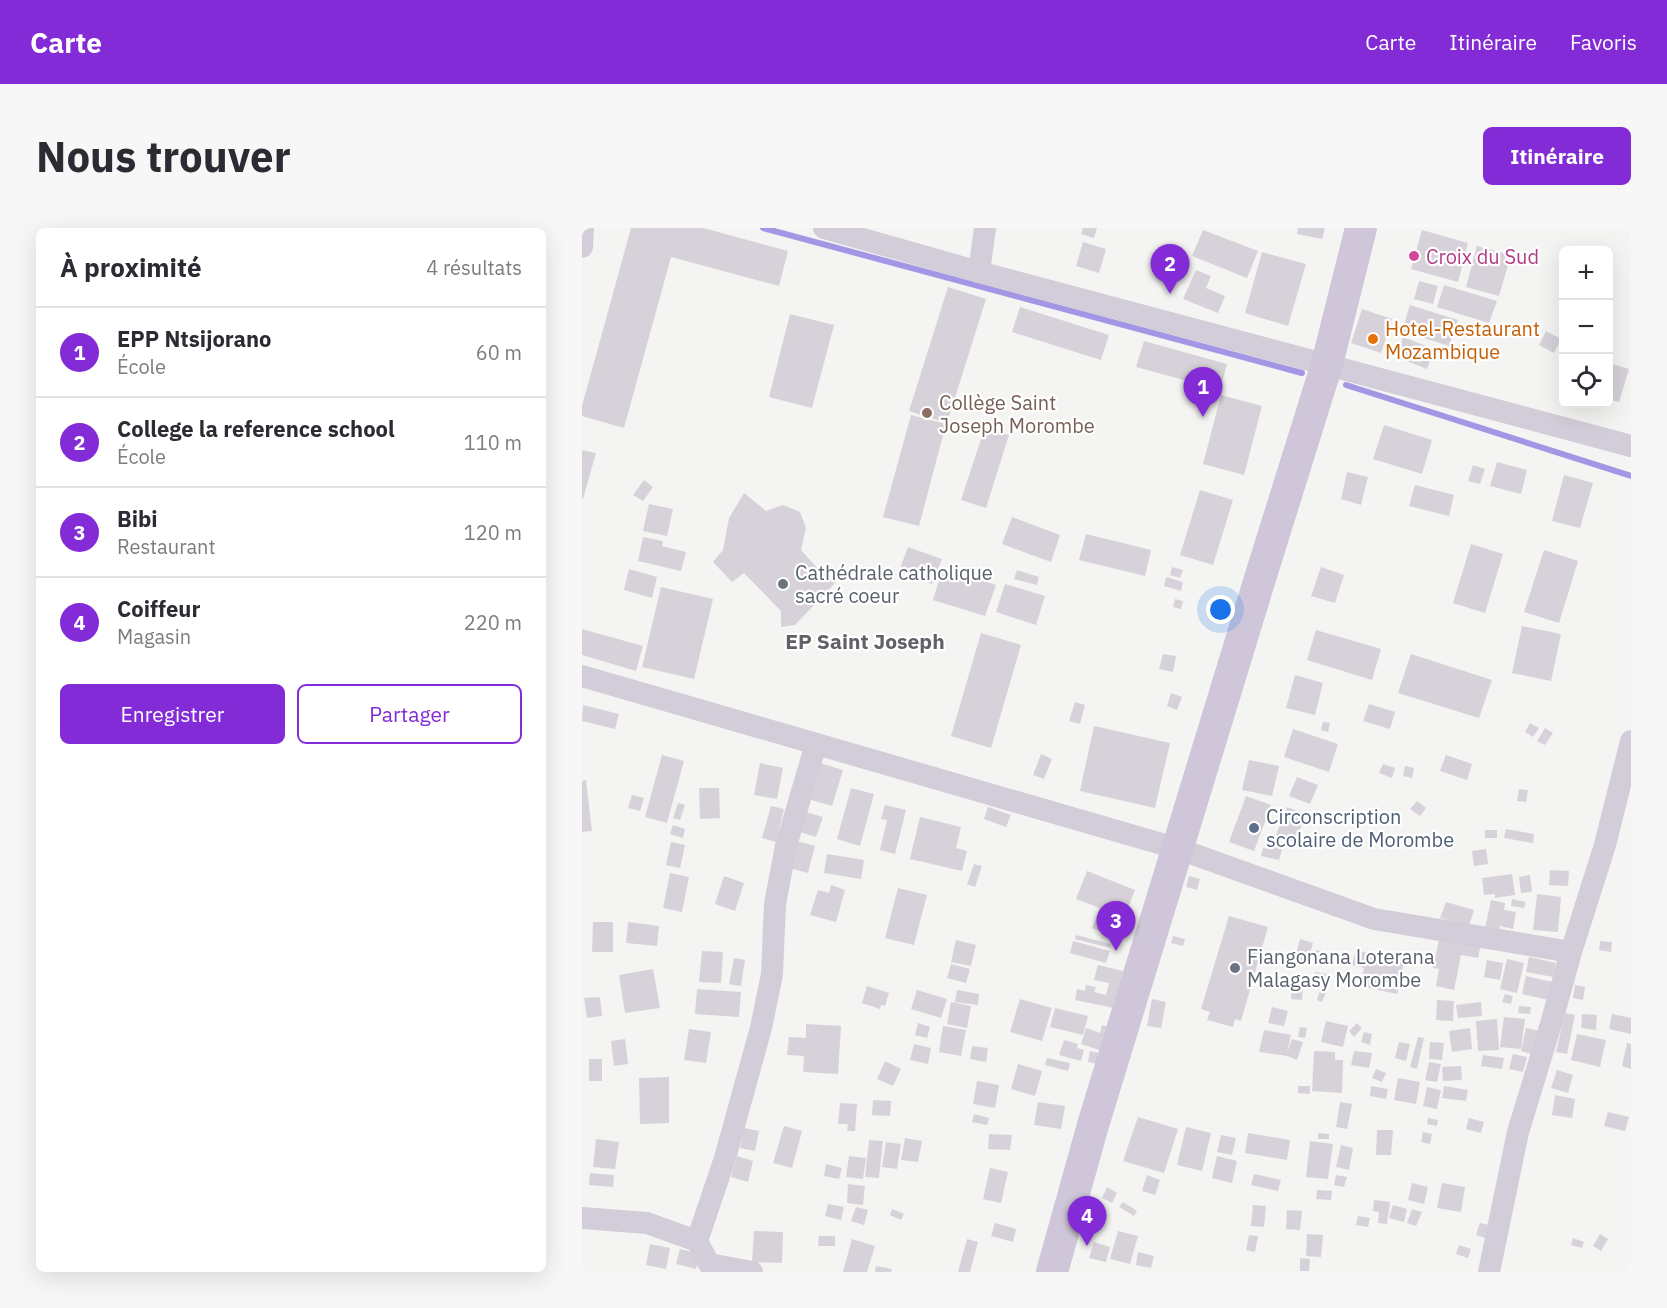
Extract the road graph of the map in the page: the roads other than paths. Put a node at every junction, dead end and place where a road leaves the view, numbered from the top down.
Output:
1 (583, 228) edge
2 (824, 228) edge
3 (985, 228) edge
4 (1361, 228) edge
5 (582, 247) edge
6 (979, 272) junction
7 (1327, 364) junction
8 (1631, 446) edge
9 (582, 676) edge
10 (1631, 741) edge
11 (816, 744) junction
12 (1179, 849) junction
13 (1571, 952) junction
14 (582, 1218) edge
15 (697, 1241) junction
16 (752, 1272) edge
17 (1052, 1272) edge
18 (1489, 1272) edge

1 - 5 street
2 - 6 street
3 - 6 street
4 - 7 street
6 - 7 street
7 - 8 street
7 - 12 street
9 - 11 street
10 - 13 street
11 - 12 street
11 - 15 street
12 - 13 street
12 - 17 street
13 - 18 street
14 - 15 street
15 - 16 street

